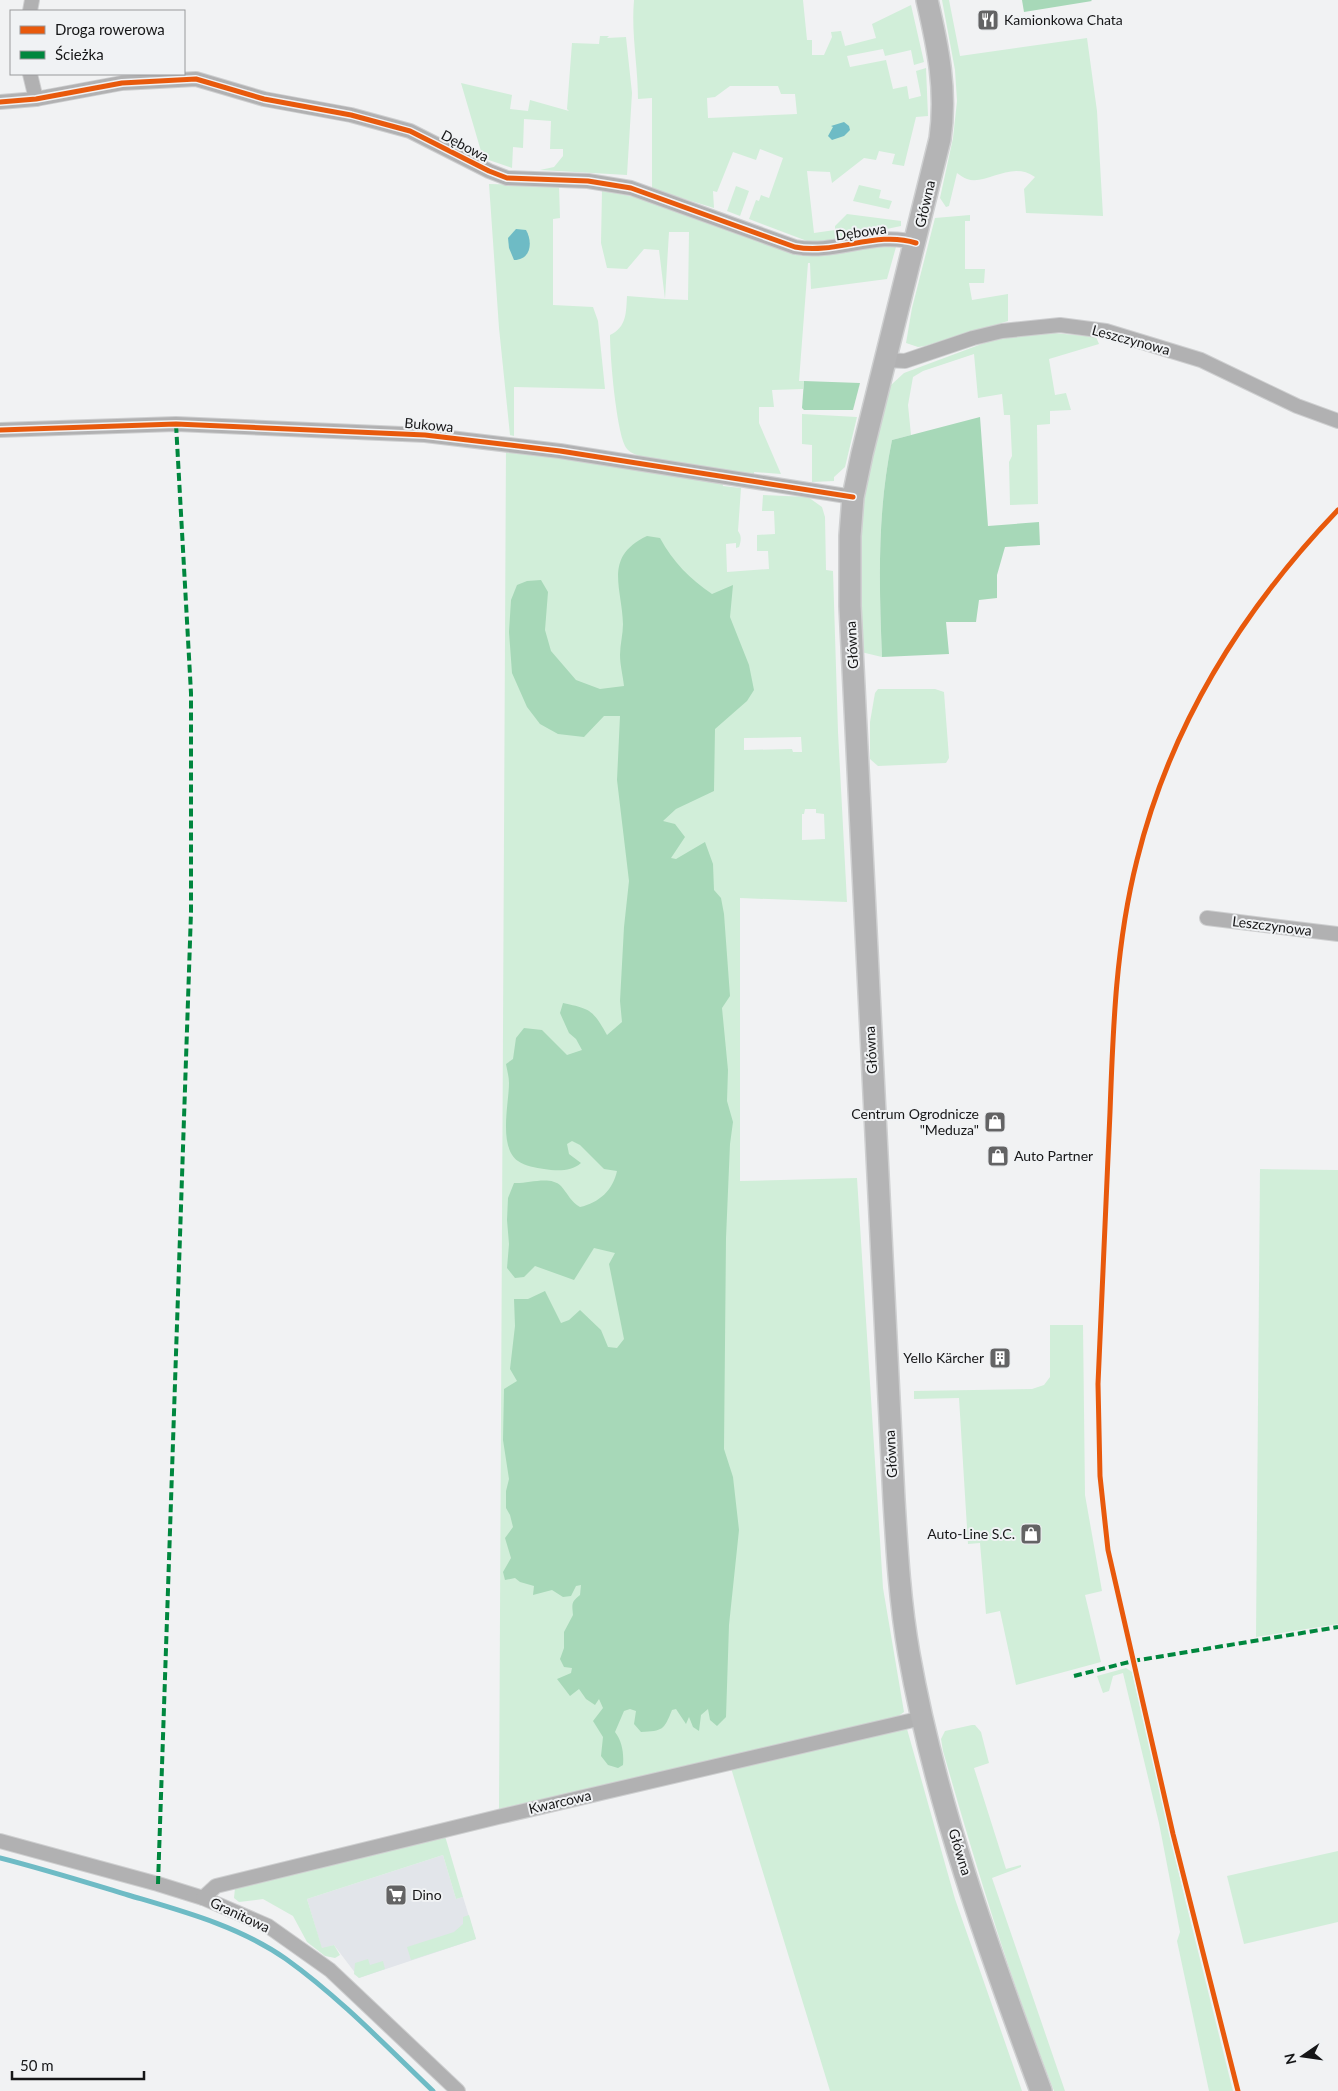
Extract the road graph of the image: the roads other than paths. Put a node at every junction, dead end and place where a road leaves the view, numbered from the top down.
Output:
1 (927, 0) edge
2 (30, 75) edge
3 (36, 99) junction
4 (0, 102) edge
5 (916, 243) junction
6 (885, 360) junction
7 (1338, 421) edge
8 (0, 430) edge
9 (853, 497) junction
10 (1207, 918) dead end
11 (1338, 934) edge
12 (922, 1718) junction
13 (0, 1841) edge
14 (203, 1898) junction
15 (458, 2091) edge
16 (1041, 2091) edge

1 - 5 main road, Główna
2 - 3 street
3 - 4 street, Dębowa
3 - 5 street, Dębowa
5 - 6 main road, Główna
6 - 7 street, Leszczynowa
6 - 9 main road, Główna
8 - 9 street, Bukowa
9 - 12 main road, Główna
10 - 11 street, Leszczynowa
12 - 14 street, Kwarcowa
12 - 16 main road, Główna
13 - 14 street, Granitowa
14 - 15 street, Granitowa

